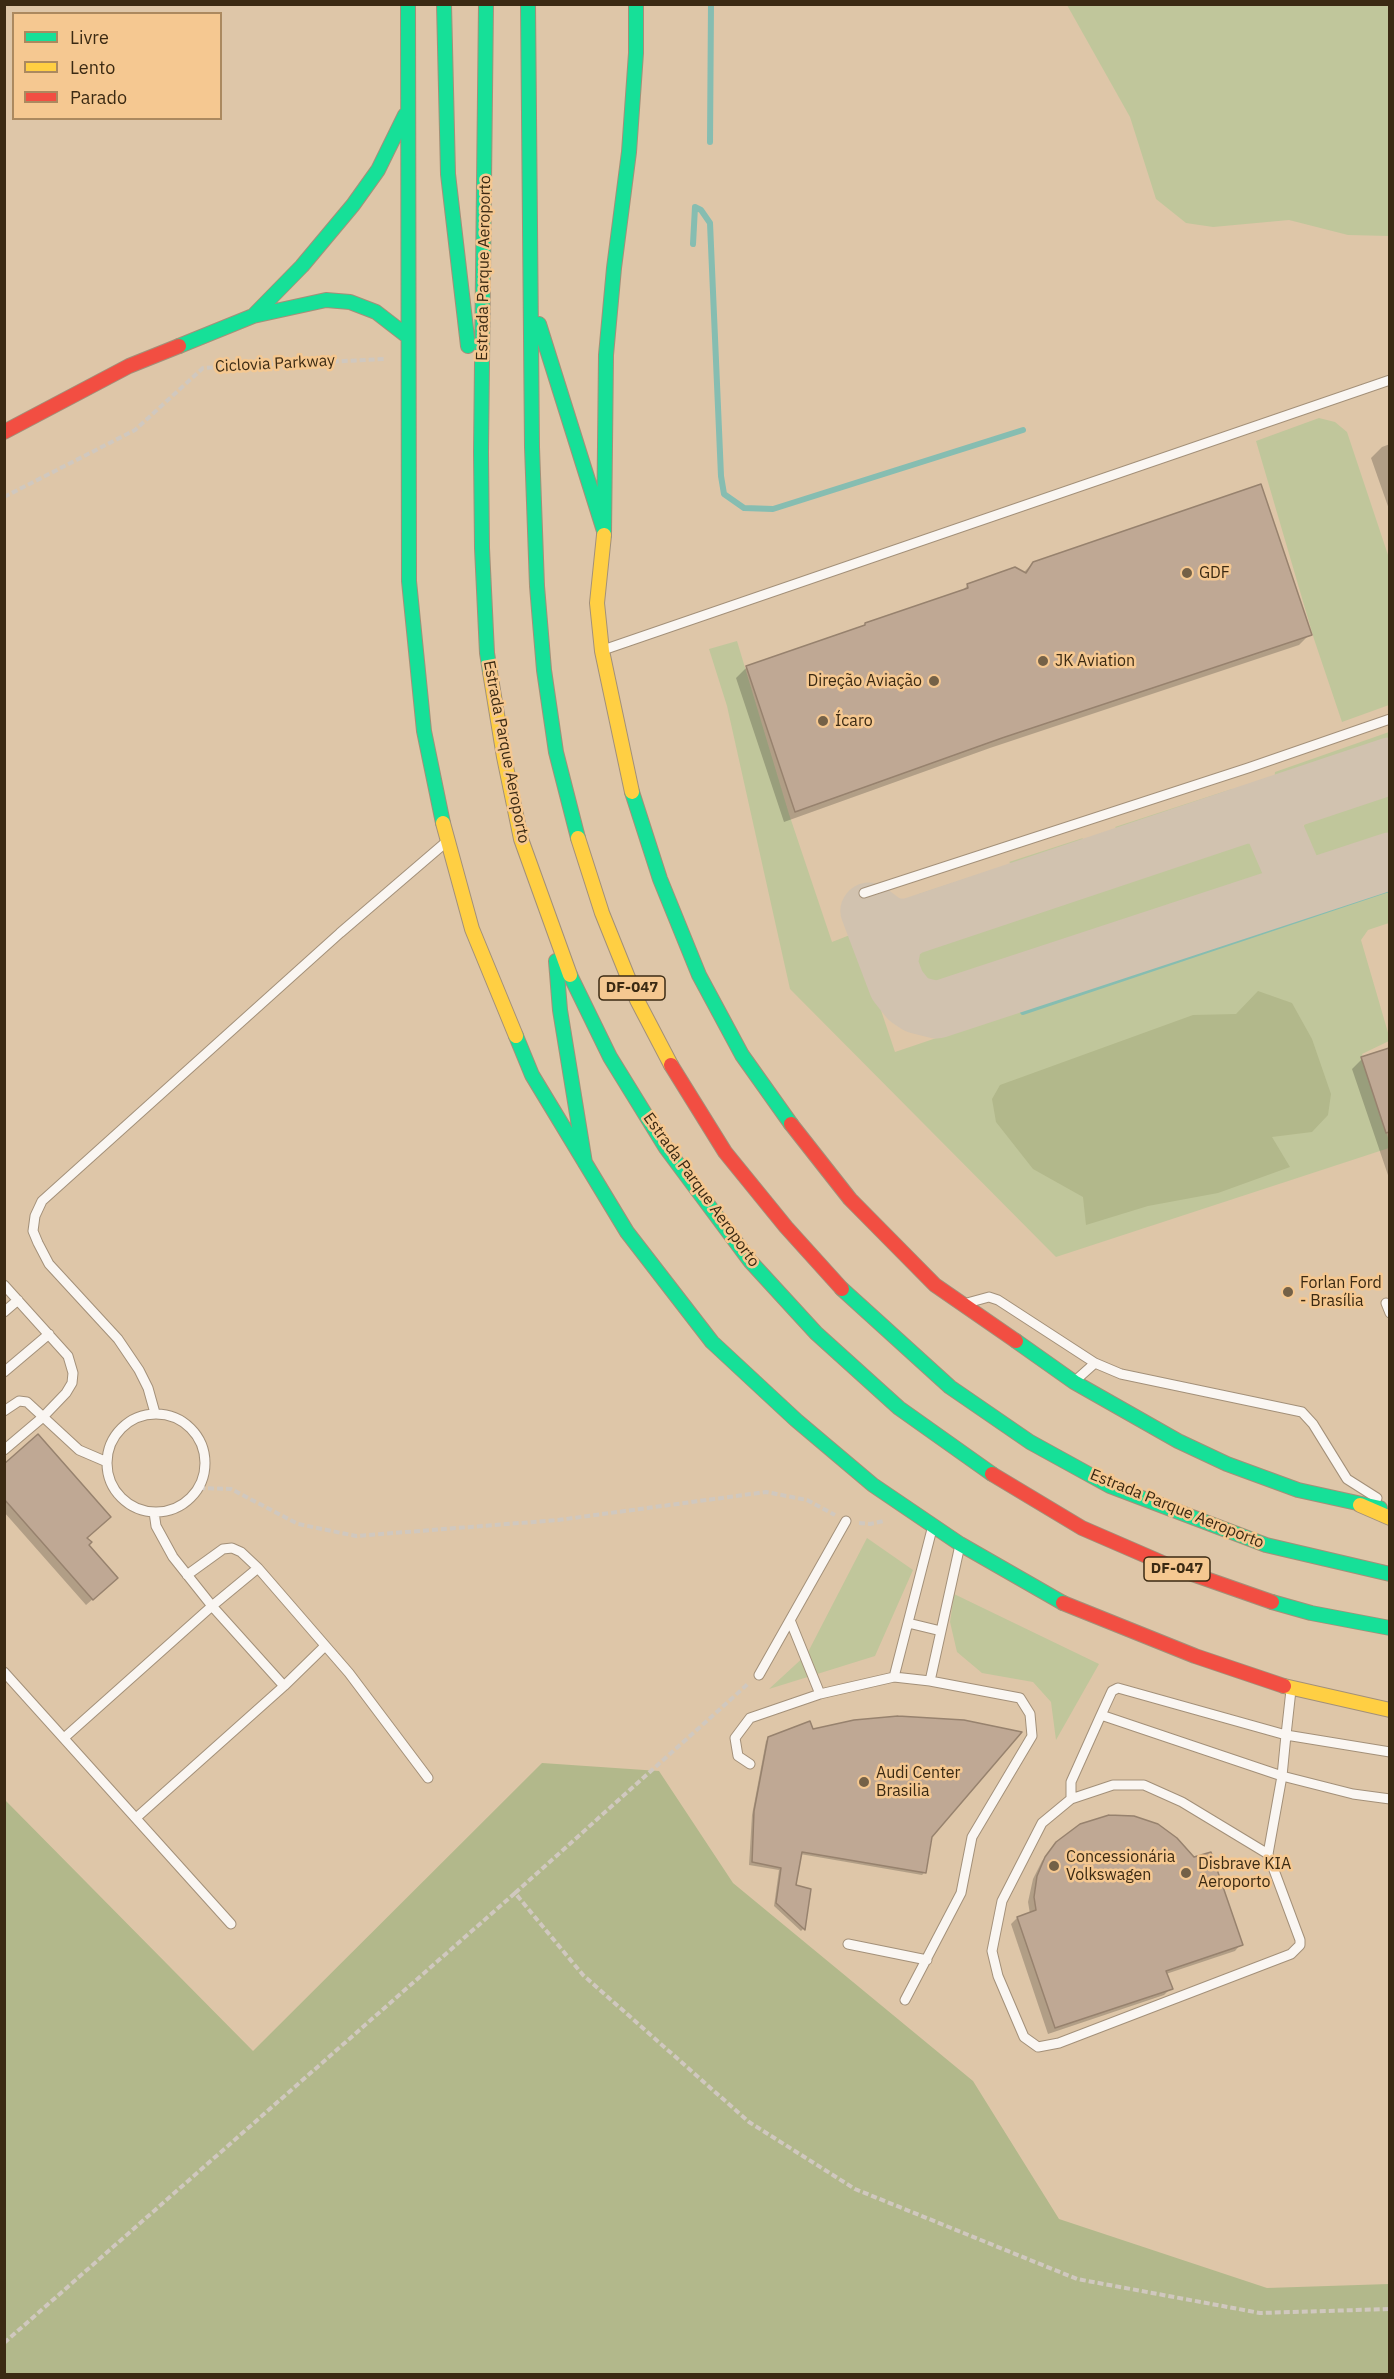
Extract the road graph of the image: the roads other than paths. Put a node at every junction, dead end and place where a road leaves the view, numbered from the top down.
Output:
1 (408, 4) edge
2 (444, 4) edge
3 (486, 4) edge
4 (528, 4) edge
5 (636, 4) edge
6 (409, 105) junction
7 (530, 296) junction
8 (253, 316) junction
9 (407, 336) junction
10 (1389, 380) edge
11 (4, 432) edge
12 (481, 453) junction
13 (604, 531) junction
14 (602, 651) junction
15 (1389, 719) edge
16 (447, 841) junction
17 (864, 893) dead end
18 (553, 932) junction
19 (585, 1163) junction
20 (4, 1285) edge
21 (18, 1300) junction
22 (1386, 1303) dead end
23 (963, 1305) junction
24 (4, 1312) edge
25 (1389, 1313) edge
26 (49, 1334) junction
27 (1095, 1364) junction
28 (4, 1372) edge
29 (1074, 1382) junction
30 (4, 1411) edge
31 (155, 1413) junction
32 (43, 1417) junction
33 (4, 1450) edge
34 (107, 1462) junction
35 (1360, 1505) junction
36 (1389, 1508) edge
37 (154, 1512) junction
38 (1389, 1518) edge
39 (846, 1521) road end
40 (932, 1527) junction
41 (960, 1544) junction
42 (258, 1568) junction
43 (1389, 1574) edge
44 (187, 1575) junction
45 (212, 1606) junction
46 (790, 1620) junction
47 (908, 1623) junction
48 (1389, 1628) edge
49 (941, 1631) junction
50 (325, 1646) junction
51 (4, 1672) edge
52 (759, 1675) road end
53 (894, 1677) junction
54 (930, 1681) junction
55 (284, 1686) junction
56 (1292, 1689) junction
57 (820, 1694) junction
58 (1389, 1710) edge
59 (1101, 1715) junction
60 (1286, 1735) junction
61 (64, 1738) junction
62 (1389, 1752) edge
63 (750, 1764) dead end
64 (1282, 1776) junction
65 (428, 1778) dead end
66 (1071, 1799) junction
67 (1389, 1799) edge
68 (136, 1818) junction
69 (1268, 1854) junction
70 (231, 1924) dead end
71 (848, 1944) dead end
72 (927, 1960) junction
73 (905, 2000) dead end

1 - 6 main road
2 - 12 main road
3 - 12 main road, Estrada Parque Aeroporto / DF-047
4 - 7 main road, Estrada Parque Aeroporto / DF-047
5 - 13 main road
6 - 8 main road
6 - 9 main road
7 - 13 main road
7 - 43 main road, Estrada Parque Aeroporto / DF-047
8 - 9 main road
8 - 11 main road
9 - 16 main road
10 - 14 lane
12 - 18 main road, Estrada Parque Aeroporto / DF-047
13 - 14 main road
14 - 23 main road
15 - 17 lane
16 - 19 main road
16 - 31 lane
18 - 19 main road
18 - 48 main road, Estrada Parque Aeroporto / DF-047
19 - 40 main road
20 - 21 lane
21 - 24 lane
21 - 26 lane
22 - 25 lane
23 - 27 lane
23 - 29 main road
26 - 28 lane
26 - 32 lane
27 - 29 lane
27 - 36 lane
29 - 35 main road
30 - 32 lane
31 - 34 lane
31 - 37 lane
32 - 33 lane
32 - 34 lane
34 - 37 lane
35 - 36 main road
35 - 38 main road
37 - 44 lane
39 - 46 lane
40 - 41 main road
40 - 47 lane
41 - 49 lane
41 - 56 main road
42 - 44 lane
42 - 45 lane
42 - 50 lane
44 - 45 lane
45 - 55 lane
45 - 61 lane
46 - 52 lane
46 - 57 lane
47 - 49 lane
47 - 53 lane
49 - 54 lane
50 - 55 lane
50 - 65 lane
51 - 61 lane
53 - 54 lane
53 - 57 lane
54 - 72 lane
55 - 68 lane
56 - 58 main road
56 - 60 lane
57 - 63 lane
59 - 60 lane
59 - 64 lane
59 - 66 lane
60 - 62 lane
60 - 64 lane
61 - 68 lane
64 - 67 lane
64 - 69 lane
66 - 69 lane
66 - 69 lane
68 - 70 lane
71 - 72 lane
72 - 73 lane

